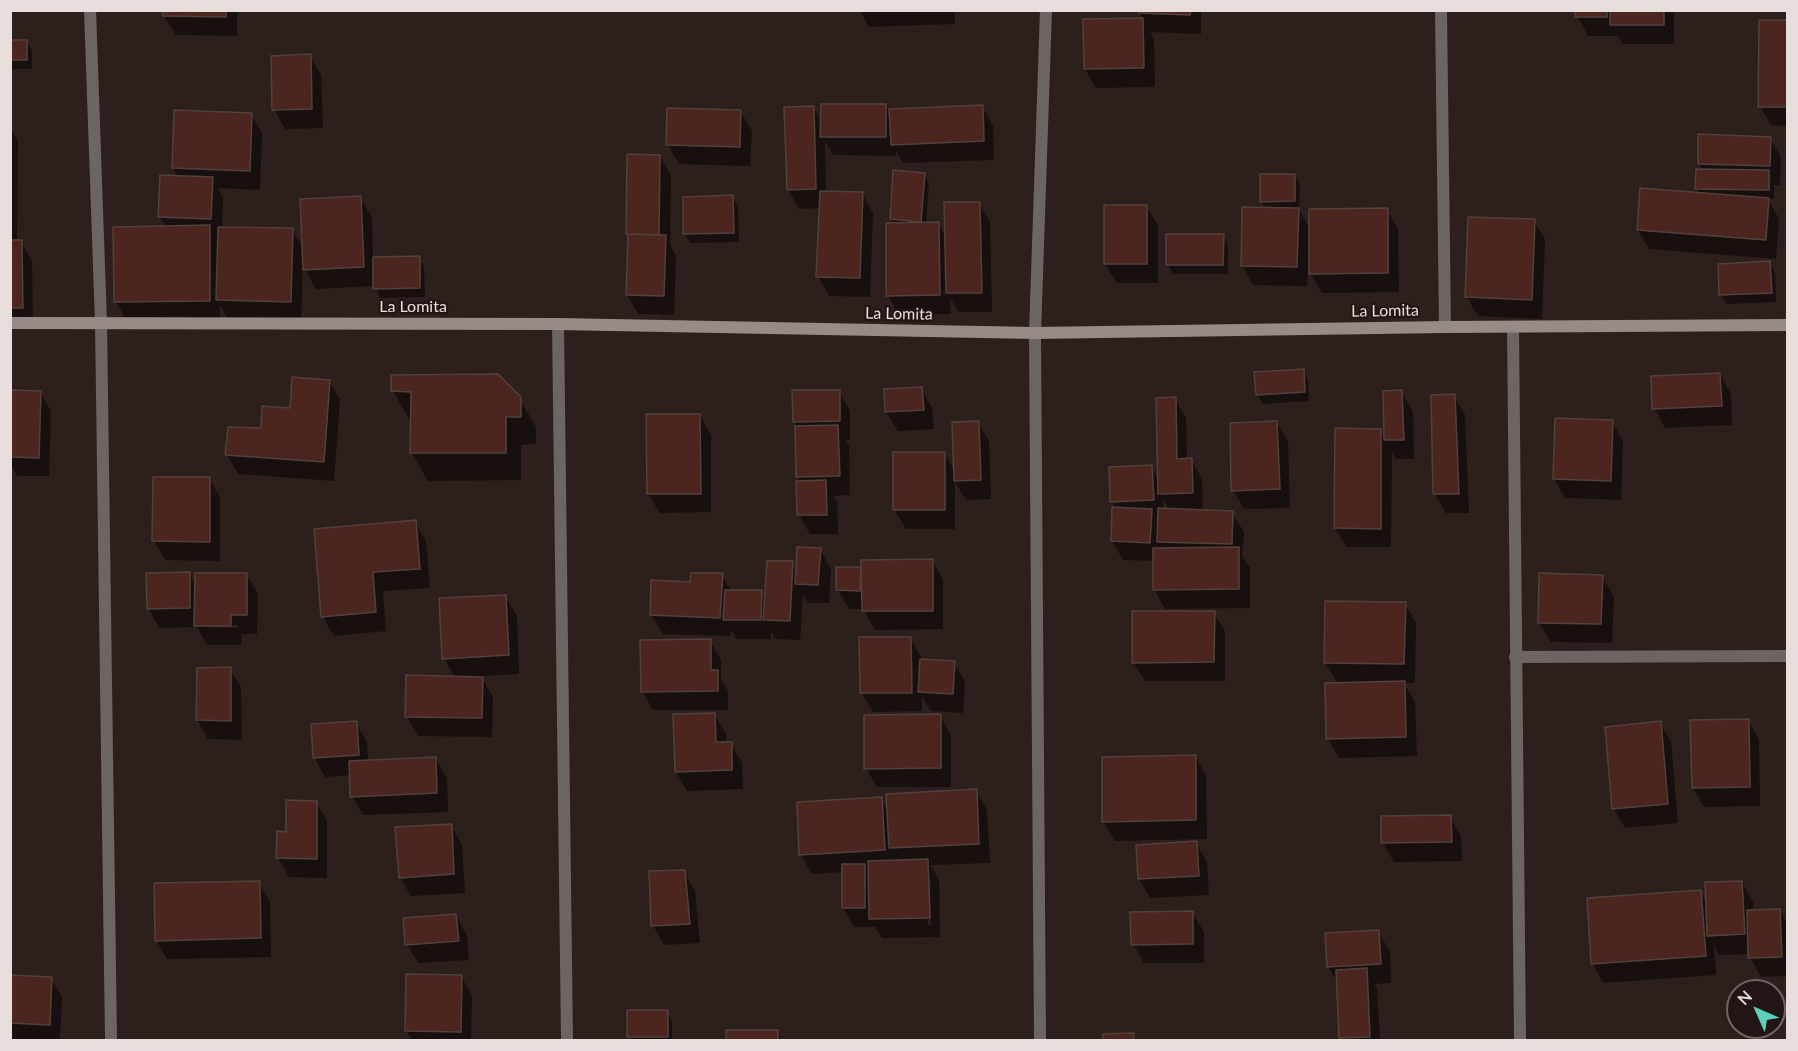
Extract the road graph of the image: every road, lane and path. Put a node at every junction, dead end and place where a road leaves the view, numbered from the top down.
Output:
1 (90, 10) edge
2 (1046, 10) edge
3 (1441, 10) edge
4 (10, 323) edge
5 (101, 323) junction
6 (558, 324) junction
7 (1788, 325) edge
8 (1445, 327) junction
9 (1513, 327) junction
10 (1035, 333) junction
11 (1788, 656) edge
12 (1515, 657) junction
13 (111, 1041) edge
14 (567, 1041) edge
15 (1040, 1041) edge
16 (1520, 1041) edge

1 - 5 street
2 - 10 street
3 - 8 street
4 - 5 street, La Lomita
5 - 6 street, La Lomita
5 - 13 street
6 - 10 street, La Lomita
6 - 14 street
7 - 9 street, La Lomita
8 - 9 street, La Lomita
8 - 10 street, La Lomita
9 - 12 street
10 - 15 street
11 - 12 street
12 - 16 street

